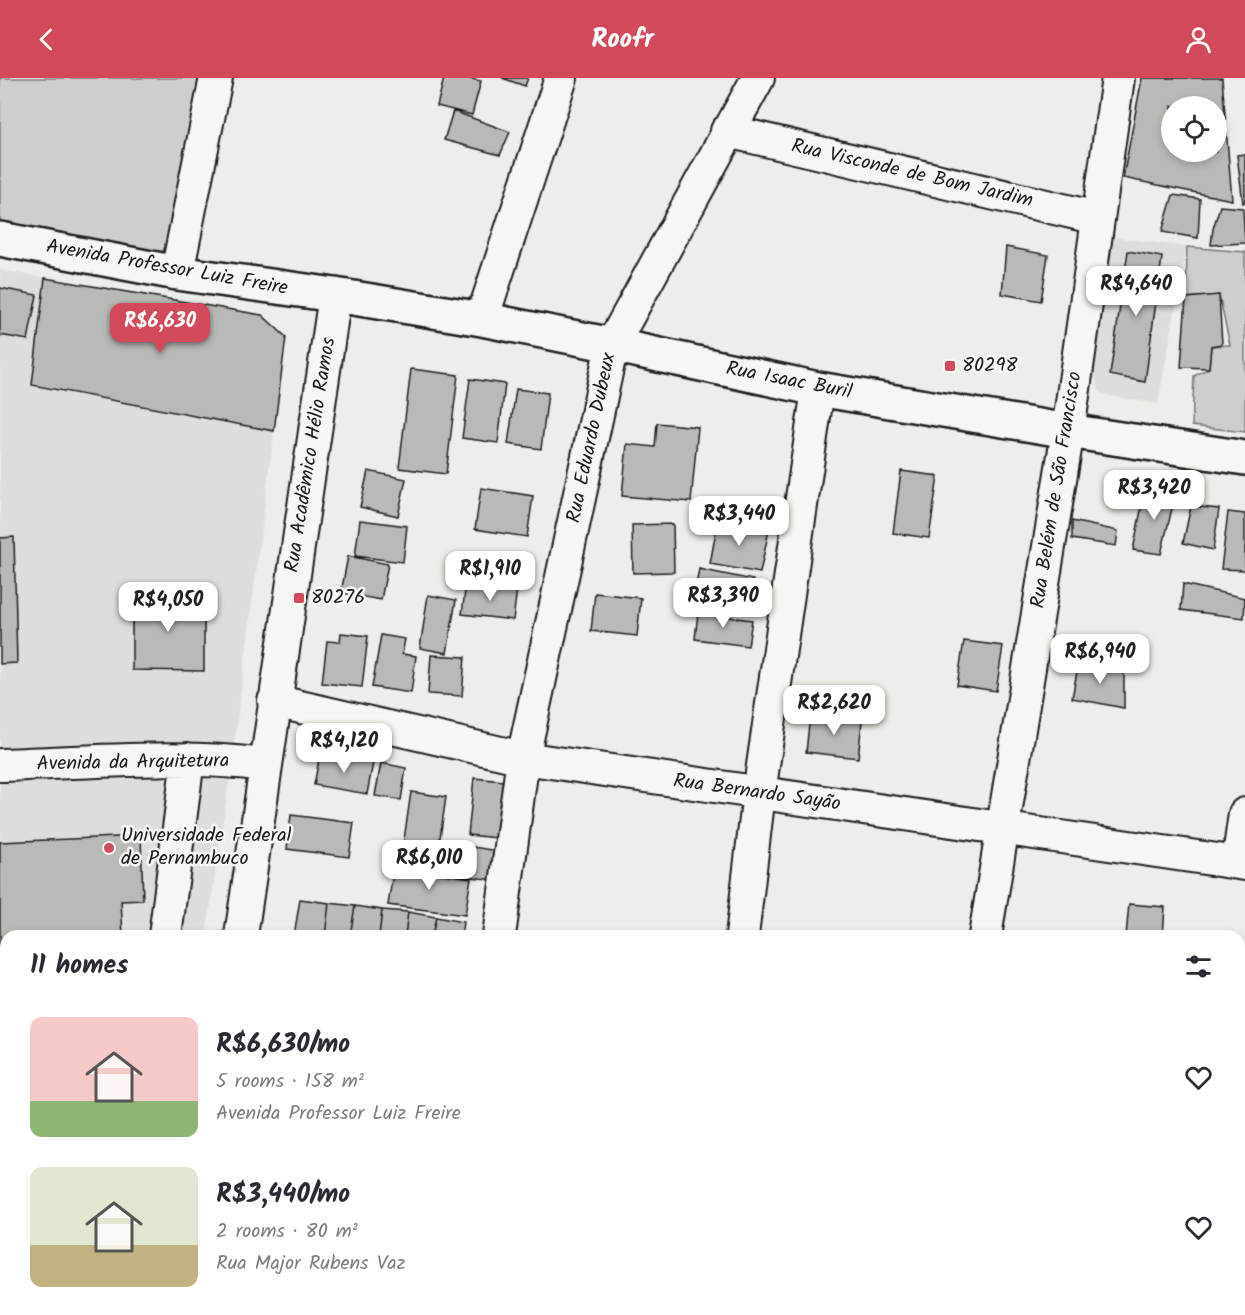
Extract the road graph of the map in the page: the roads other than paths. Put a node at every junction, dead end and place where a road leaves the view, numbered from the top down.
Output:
1 (216, 78) edge
2 (561, 78) edge
3 (758, 78) edge
4 (1118, 78) edge
5 (727, 131) junction
6 (1097, 218) junction
7 (0, 239) edge
8 (177, 273) junction
9 (335, 295) junction
10 (482, 319) junction
11 (612, 345) junction
12 (818, 389) junction
13 (1068, 431) junction
14 (1245, 458) edge
15 (274, 701) junction
16 (523, 758) junction
17 (188, 759) junction
18 (0, 765) edge
19 (265, 765) junction
20 (759, 793) junction
21 (1245, 814) edge
22 (1001, 829) junction
23 (1242, 864) edge
24 (166, 930) edge
25 (242, 930) edge
26 (500, 930) edge
27 (743, 930) edge
28 (986, 930) edge

1 - 8 street
2 - 10 street
3 - 5 street, Rua Eduardo Dubeux
4 - 6 street, Rua Belém de São Francisco
5 - 6 street, Rua Visconde de Bom Jardim
5 - 11 street, Rua Eduardo Dubeux
6 - 13 street, Rua Belém de São Francisco
7 - 8 main road, Avenida Professor Luiz Freire
8 - 9 main road, Avenida Professor Luiz Freire
9 - 10 main road, Rua Isaac Buril
9 - 15 street, Rua Acadêmico Hélio Ramos
10 - 11 main road, Rua Isaac Buril
11 - 12 main road, Rua Isaac Buril
11 - 16 street, Rua Eduardo Dubeux
12 - 13 main road, Rua Isaac Buril
12 - 20 street
13 - 14 main road, Rua Isaac Buril
13 - 22 street, Rua Belém de São Francisco
15 - 16 street, Rua Bernardo Sayão
15 - 19 street, Rua Acadêmico Hélio Ramos
16 - 20 street, Rua Bernardo Sayão
16 - 26 street, Rua Eduardo Dubeux
17 - 18 street, Avenida da Arquitetura
17 - 19 street, Avenida da Arquitetura
17 - 24 street
19 - 25 street, Rua Acadêmico Hélio Ramos
20 - 22 street, Rua Bernardo Sayão
20 - 27 street
21 - 23 street
22 - 23 street, Rua Bernardo Sayão
22 - 28 street, Rua Belém de São Francisco

